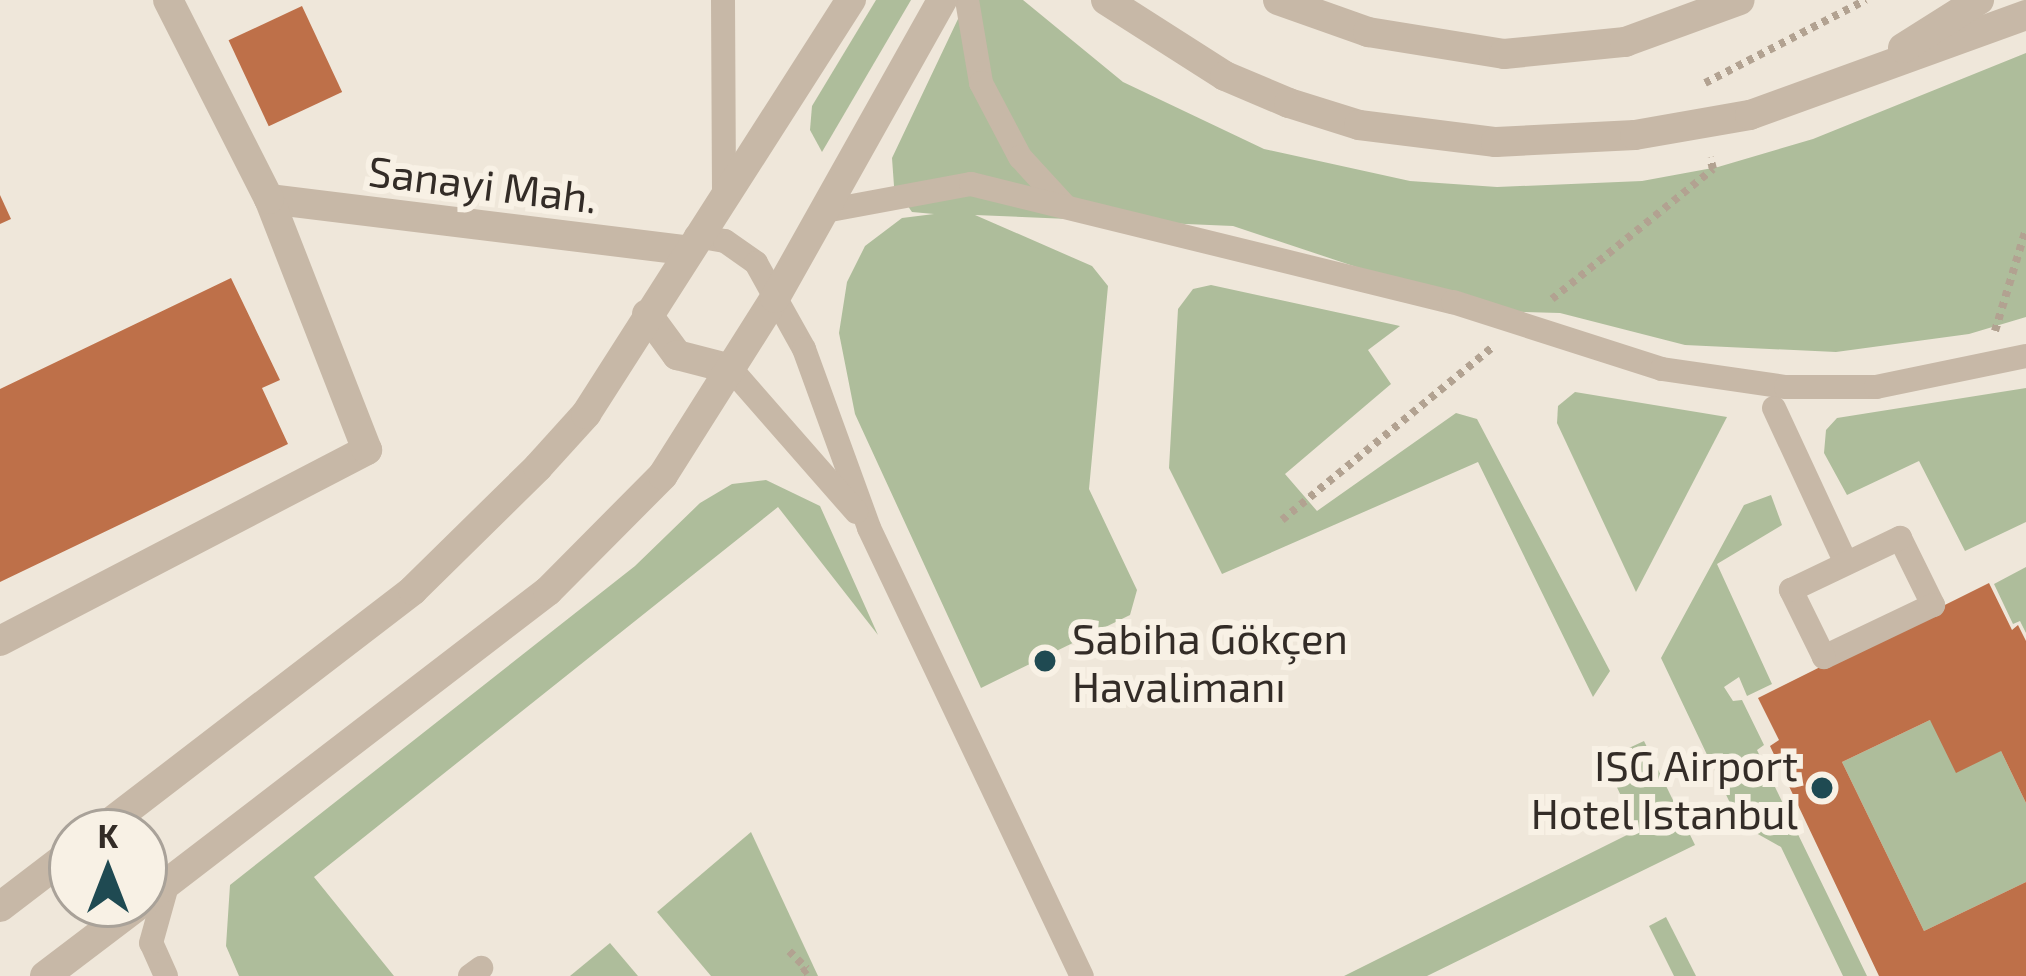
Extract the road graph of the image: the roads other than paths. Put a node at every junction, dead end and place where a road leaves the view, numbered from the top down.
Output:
1 (168, 0) edge
2 (723, 0) edge
3 (851, 0) edge
4 (942, 0) edge
5 (967, 0) edge
6 (1106, 0) edge
7 (1740, 0) edge
8 (1979, 0) edge
9 (1288, 5) edge
10 (2026, 15) edge
11 (1848, 83) junction
12 (724, 193) junction
13 (269, 199) junction
14 (1064, 205) junction
15 (825, 212) junction
16 (691, 243) junction
17 (775, 298) junction
18 (647, 314) junction
19 (2026, 356) edge
20 (731, 369) junction
21 (1774, 408) dead end
22 (869, 527) junction
23 (1846, 563) junction
24 (0, 641) edge
25 (128, 808) edge
26 (48, 870) edge
27 (168, 882) edge
28 (0, 907) edge
29 (108, 928) edge
30 (151, 928) edge
31 (45, 976) edge
32 (166, 976) edge
33 (1082, 976) edge

1 - 13 street
2 - 12 lane
3 - 12 street
4 - 15 street
5 - 14 lane
6 - 11 street
7 - 9 street
8 - 11 street
10 - 11 street
12 - 16 street
13 - 16 street, Sanayi Mah.
13 - 24 street
14 - 15 lane
14 - 19 lane
15 - 17 street
16 - 17 lane
16 - 18 street
17 - 20 street
17 - 22 lane
18 - 20 street
18 - 25 street
20 - 22 lane
20 - 27 street
21 - 23 lane
22 - 33 lane
23 - 23 lane
26 - 28 street
29 - 31 street
30 - 32 lane

